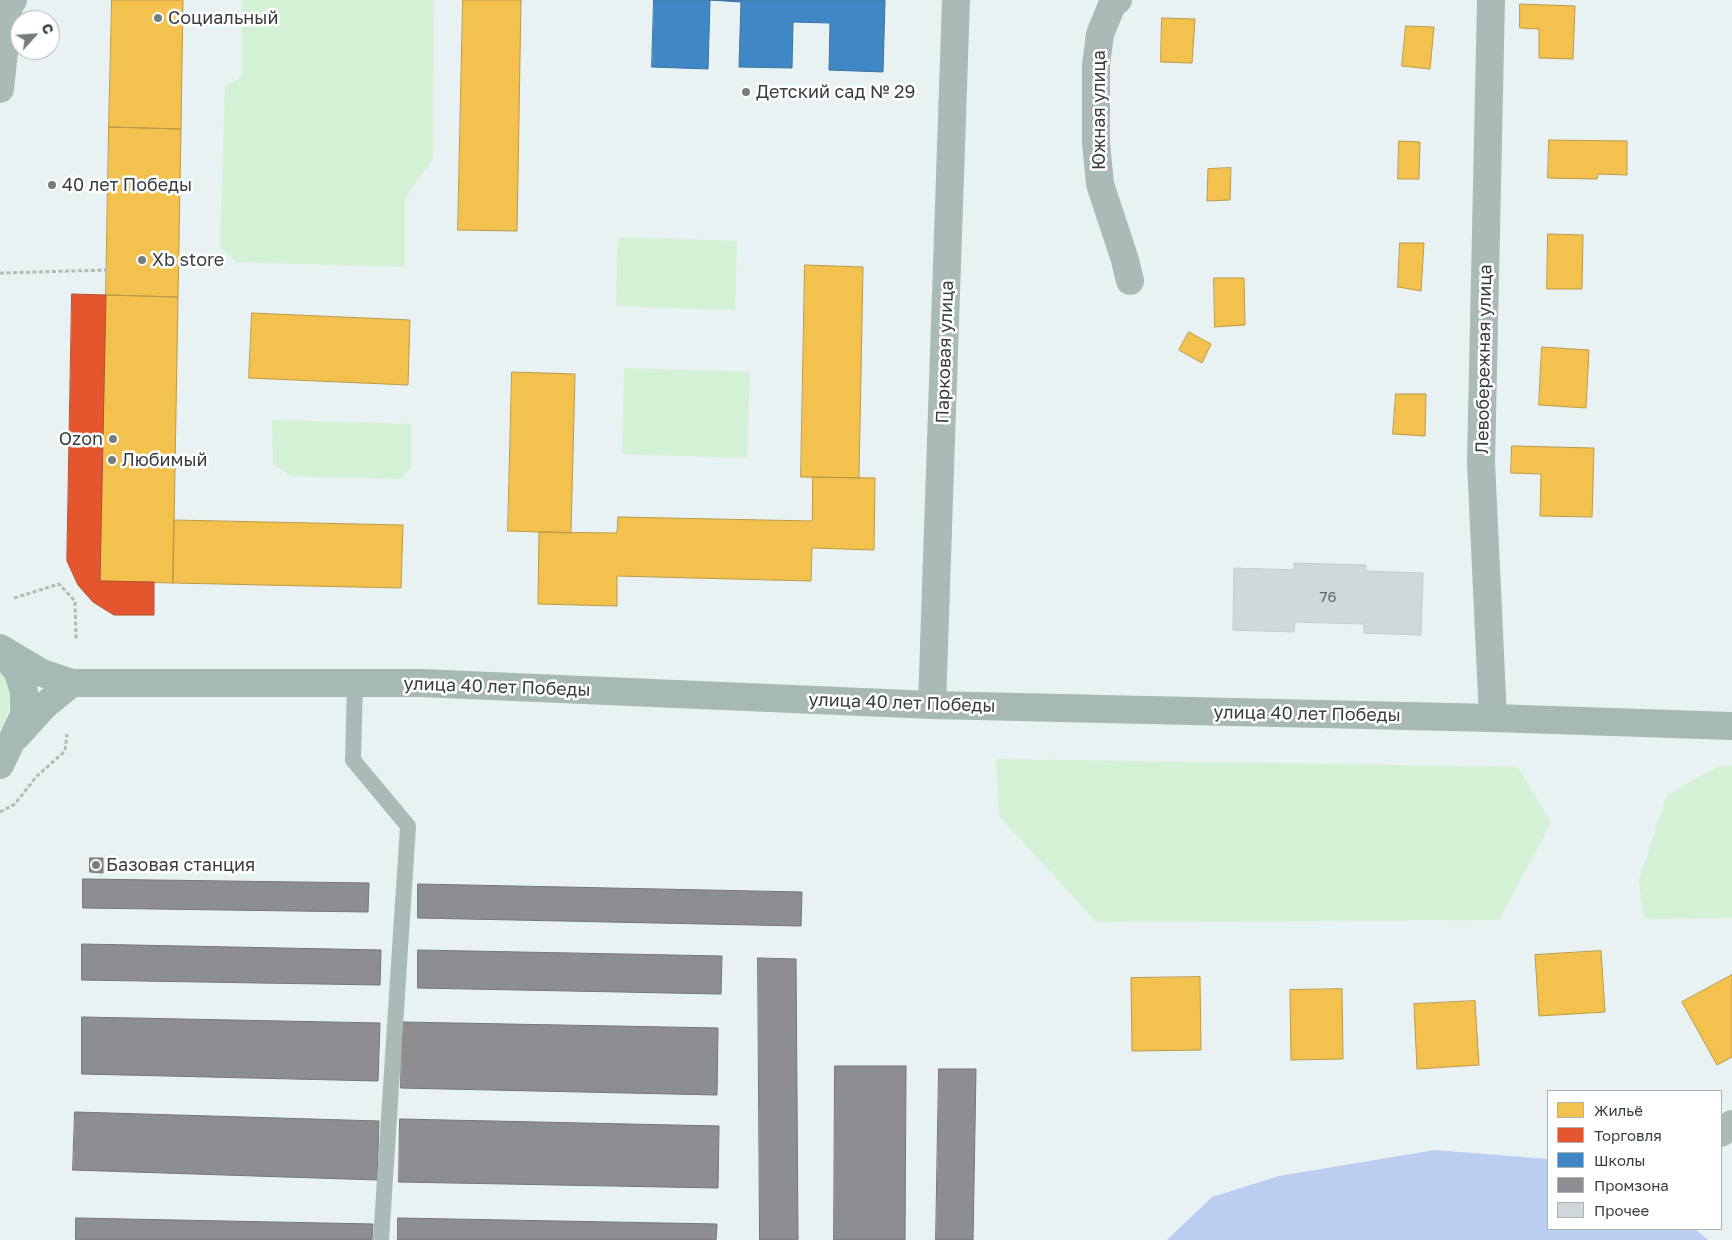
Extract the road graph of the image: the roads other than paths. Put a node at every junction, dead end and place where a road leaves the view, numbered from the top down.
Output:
1 (13, 0) edge
2 (956, 0) edge
3 (1118, 0) edge
4 (1491, 0) edge
5 (0, 88) edge
6 (1130, 281) dead end
7 (0, 648) edge
8 (72, 682) junction
9 (355, 683) junction
10 (932, 705) junction
11 (1493, 718) junction
12 (1732, 726) edge
13 (3, 754) edge
14 (1732, 1124) edge
15 (1722, 1132) edge
16 (380, 1240) edge

1 - 5 street
2 - 10 street, Парковая улица
3 - 6 street, Южная улица
4 - 11 street, Левобережная улица
7 - 8 main road, улица 40 лет Победы
7 - 13 main road
8 - 9 main road, улица 40 лет Победы
8 - 13 main road
9 - 10 main road, улица 40 лет Победы
9 - 16 lane
10 - 11 main road, улица 40 лет Победы
11 - 12 main road, улица 40 лет Победы
14 - 15 street

